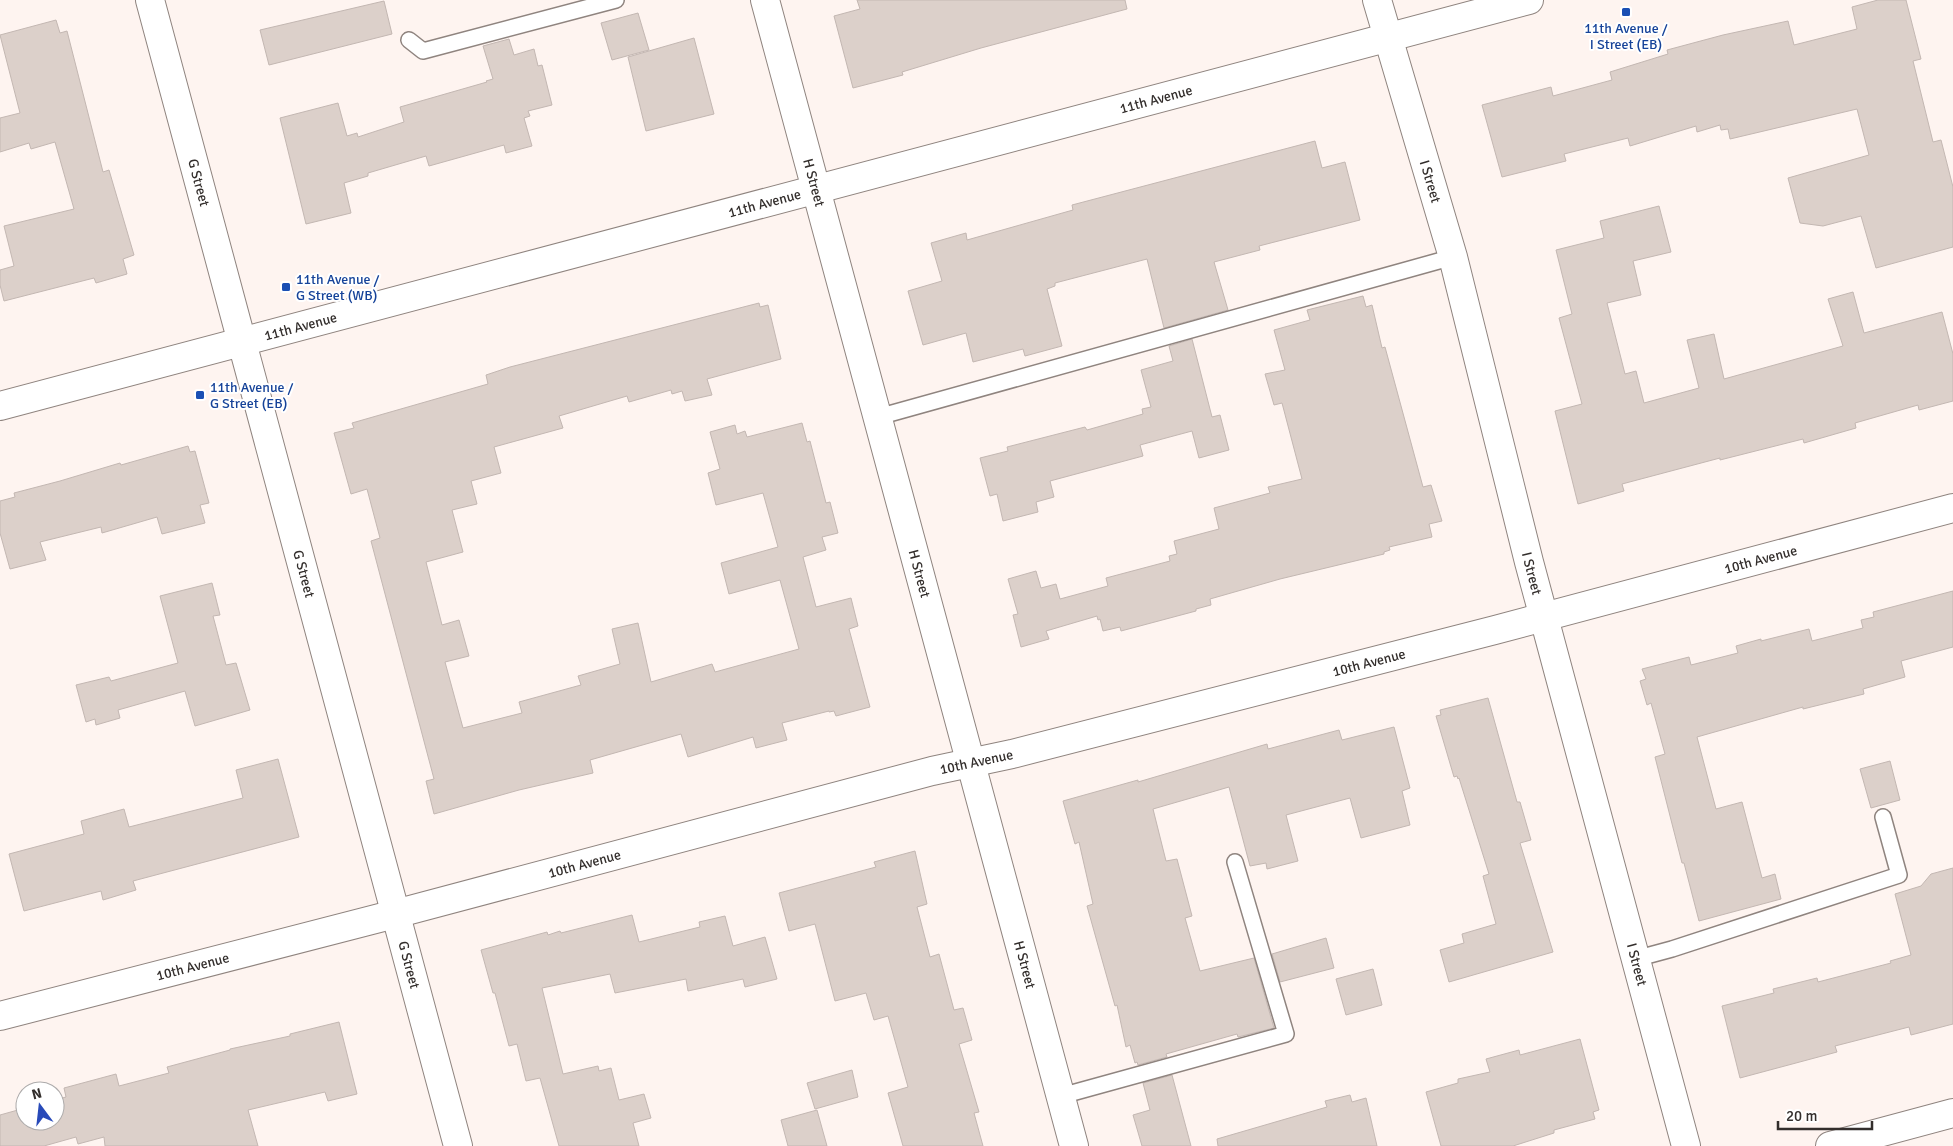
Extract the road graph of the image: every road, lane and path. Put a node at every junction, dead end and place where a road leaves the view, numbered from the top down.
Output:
1 (150, 0) edge
2 (616, 0) edge
3 (765, 0) edge
4 (1377, 0) edge
5 (1529, 0) edge
6 (1389, 37) junction
7 (408, 40) dead end
8 (816, 190) junction
9 (1452, 257) junction
10 (242, 342) junction
11 (0, 406) edge
12 (878, 417) junction
13 (1953, 508) edge
14 (1544, 617) junction
15 (971, 764) junction
16 (1884, 817) dead end
17 (1236, 862) dead end
18 (394, 914) junction
19 (1635, 959) junction
20 (0, 1016) edge
21 (1061, 1096) junction
22 (1953, 1113) edge
23 (458, 1146) edge
24 (1074, 1146) edge
25 (1686, 1146) edge
26 (1830, 1146) edge

1 - 10 street, G Street
2 - 7 lane
3 - 8 street, H Street
4 - 6 street, I Street
5 - 6 street, 11th Avenue
6 - 8 street, 11th Avenue
6 - 9 street, I Street
8 - 10 street, 11th Avenue
8 - 12 street, H Street
9 - 12 lane
9 - 14 street, I Street
10 - 11 street, 11th Avenue
10 - 18 street, G Street
12 - 15 street, H Street
13 - 14 street, 10th Avenue
14 - 15 street, 10th Avenue
14 - 19 street, I Street
15 - 18 street, 10th Avenue
15 - 21 street, H Street
16 - 19 lane
17 - 21 lane
18 - 20 street, 10th Avenue
18 - 23 street, G Street
19 - 25 street, I Street
21 - 24 street, H Street
22 - 26 street

